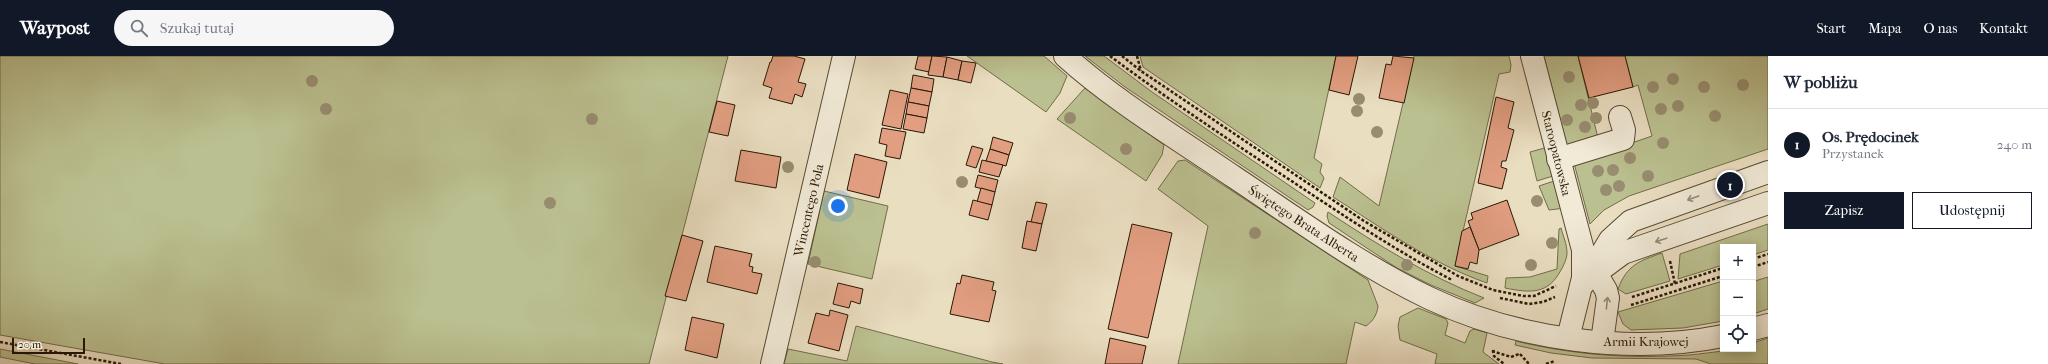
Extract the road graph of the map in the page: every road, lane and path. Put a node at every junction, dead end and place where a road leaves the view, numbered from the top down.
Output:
1 (844, 56) edge
2 (1065, 56) edge
3 (1110, 56) edge
4 (1122, 56) edge
5 (1137, 56) edge
6 (1532, 56) edge
7 (1141, 71) junction
8 (1620, 117) dead end
9 (1558, 159) junction
10 (1768, 172) edge
11 (1768, 203) edge
12 (1668, 254) dead end
13 (1768, 254) edge
14 (1756, 258) edge
15 (1768, 262) edge
16 (1591, 264) junction
17 (1756, 266) edge
18 (1720, 269) edge
19 (1458, 284) dead end
20 (1674, 284) junction
21 (1558, 286) dead end
22 (1497, 297) dead end
23 (1628, 298) dead end
24 (1518, 302) dead end
25 (1768, 325) edge
26 (1756, 328) edge
27 (1720, 336) edge
28 (1568, 338) junction
29 (0, 342) edge
30 (1602, 342) junction
31 (1558, 361) dead end
32 (121, 364) edge
33 (772, 364) edge
34 (1504, 364) edge
35 (1529, 364) edge
36 (1546, 364) edge

1 - 33 street, Wincentego Pola
2 - 28 street, Świętego Brata Alberta
3 - 19 path
4 - 7 path
5 - 7 path
6 - 9 street, Staroopatowska
7 - 21 path
8 - 9 street
9 - 16 street, Staroopatowska
10 -> 16 street
11 -> 16 street
12 - 20 path
13 - 14 path
15 - 17 path
16 - 28 street, Staroopatowska
30 -> 16 street, Staroopatowska
18 - 20 path
20 - 23 path
22 - 24 path
25 - 26 street
27 - 30 street, Armii Krajowej
28 - 30 street, Armii Krajowej
29 - 32 path
31 - 36 path
34 - 35 path

